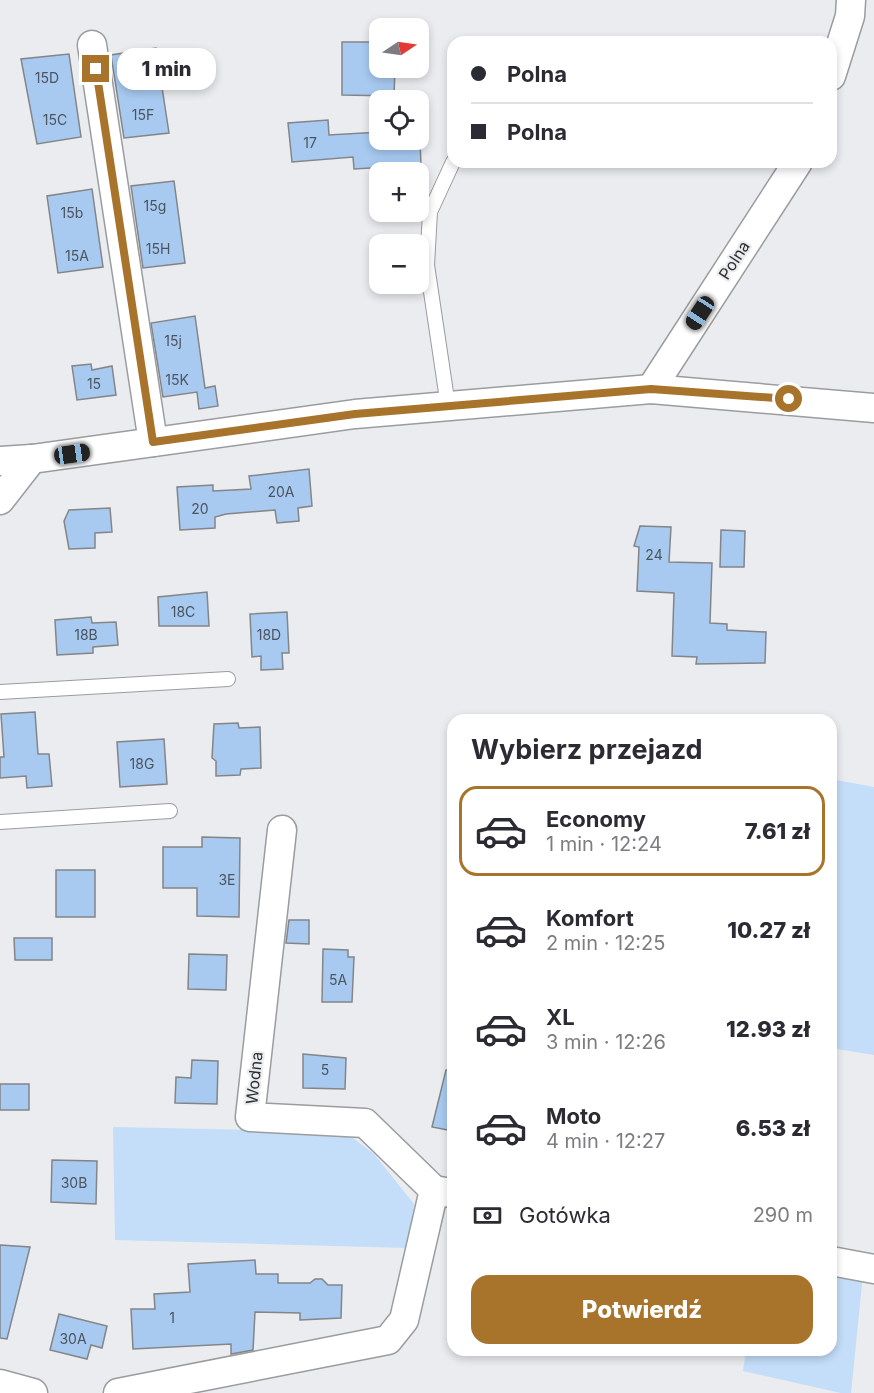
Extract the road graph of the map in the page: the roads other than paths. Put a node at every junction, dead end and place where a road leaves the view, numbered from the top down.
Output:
1 (851, 0) edge
2 (92, 45) dead end
3 (837, 57) edge
4 (450, 168) edge
5 (794, 168) edge
6 (651, 389) junction
7 (448, 406) junction
8 (874, 408) edge
9 (153, 442) junction
10 (32, 459) junction
11 (0, 460) edge
12 (0, 500) edge
13 (228, 679) dead end
14 (0, 692) edge
15 (170, 811) dead end
16 (0, 822) edge
17 (282, 830) dead end
18 (443, 1192) edge
19 (837, 1262) edge
20 (874, 1269) edge
21 (0, 1384) edge
22 (33, 1393) edge
23 (118, 1393) edge

1 - 3 street
2 - 9 street
4 - 7 lane
5 - 6 street, Polna
6 - 7 street
6 - 8 street
7 - 9 street
9 - 10 street
10 - 11 street
10 - 12 street
13 - 14 lane
15 - 16 lane
17 - 18 street, Wodna
18 - 23 street, Wodna
19 - 20 street
21 - 22 street

